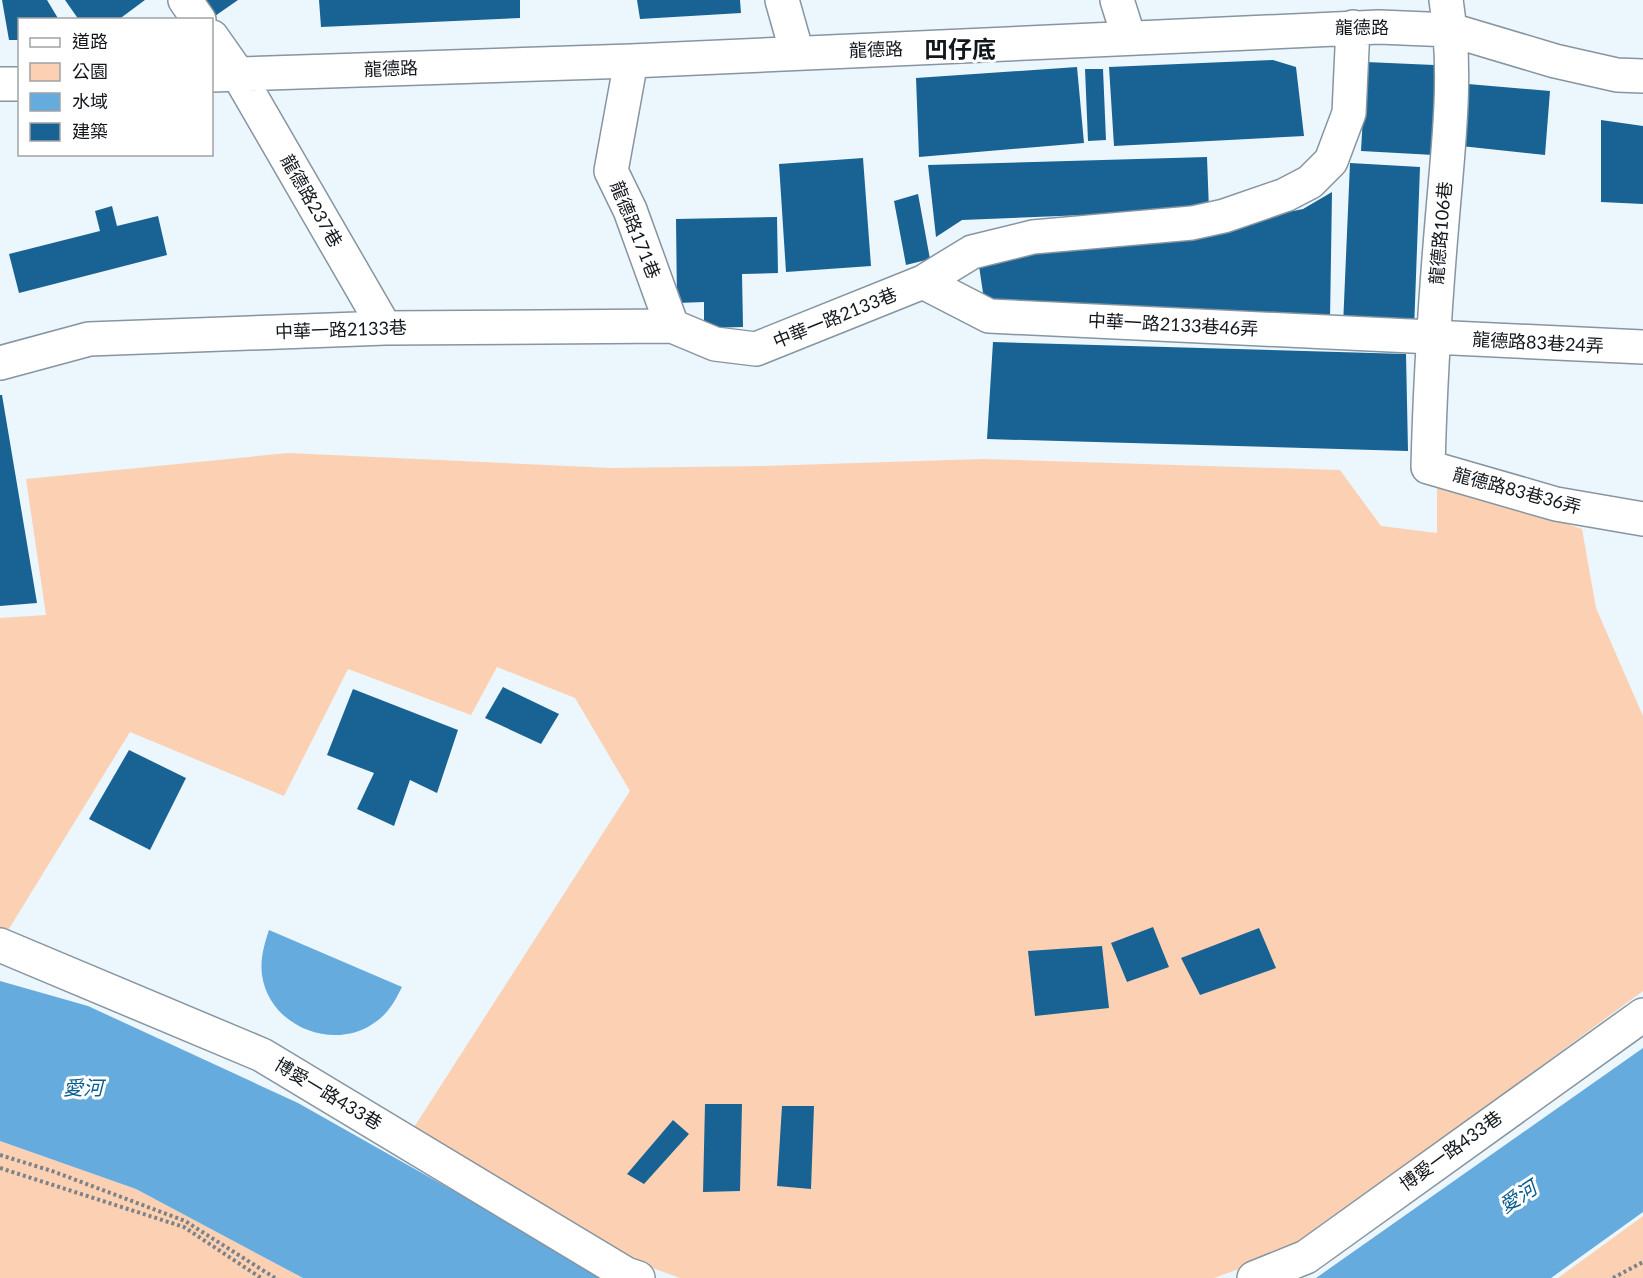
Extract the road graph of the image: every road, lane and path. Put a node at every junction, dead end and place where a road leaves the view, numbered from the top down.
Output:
1 (185, 0) edge
2 (782, 0) edge
3 (1117, 0) edge
4 (1449, 15) edge
5 (198, 18) edge
6 (1353, 27) junction
7 (1129, 38) junction
8 (213, 40) edge
9 (797, 53) junction
10 (631, 61) junction
11 (225, 75) edge
12 (1643, 76) edge
13 (0, 84) edge
14 (18, 84) edge
15 (923, 282) junction
16 (672, 326) junction
17 (385, 328) junction
18 (1432, 338) junction
19 (1643, 348) edge
20 (0, 363) edge
21 (1428, 467) joint
22 (1643, 519) edge
23 (0, 945) edge
24 (1643, 1014) edge
25 (0, 1155) edge
26 (0, 1168) edge
27 (1643, 1262) edge
28 (261, 1278) edge
29 (275, 1278) edge
30 (638, 1278) edge
31 (1254, 1278) edge
32 (1613, 1278) edge

1 - 5 street
2 - 9 street
3 - 7 street
4 - 6 street, 龍德路
4 - 12 street, 龍德路
4 - 18 street, 龍德路106巷
6 - 7 street, 龍德路
6 - 15 street, 中華一路2133巷
7 - 9 street, 龍德路
8 - 11 street, 龍德路237巷
9 - 10 street, 龍德路
10 - 11 street, 龍德路
10 - 16 street, 龍德路171巷
11 - 17 street, 龍德路237巷
13 - 14 street
15 - 16 street, 中華一路2133巷
15 - 18 street, 中華一路2133巷46弄
16 - 17 street, 中華一路2133巷
17 - 20 street, 中華一路2133巷
18 - 19 street, 龍德路83巷24弄
18 - 21 street, 龍德路106巷
21 - 22 street, 龍德路83巷36弄
23 - 30 street, 博愛一路433巷
24 - 31 street, 博愛一路433巷
25 - 29 path
26 - 28 path
27 - 32 path

